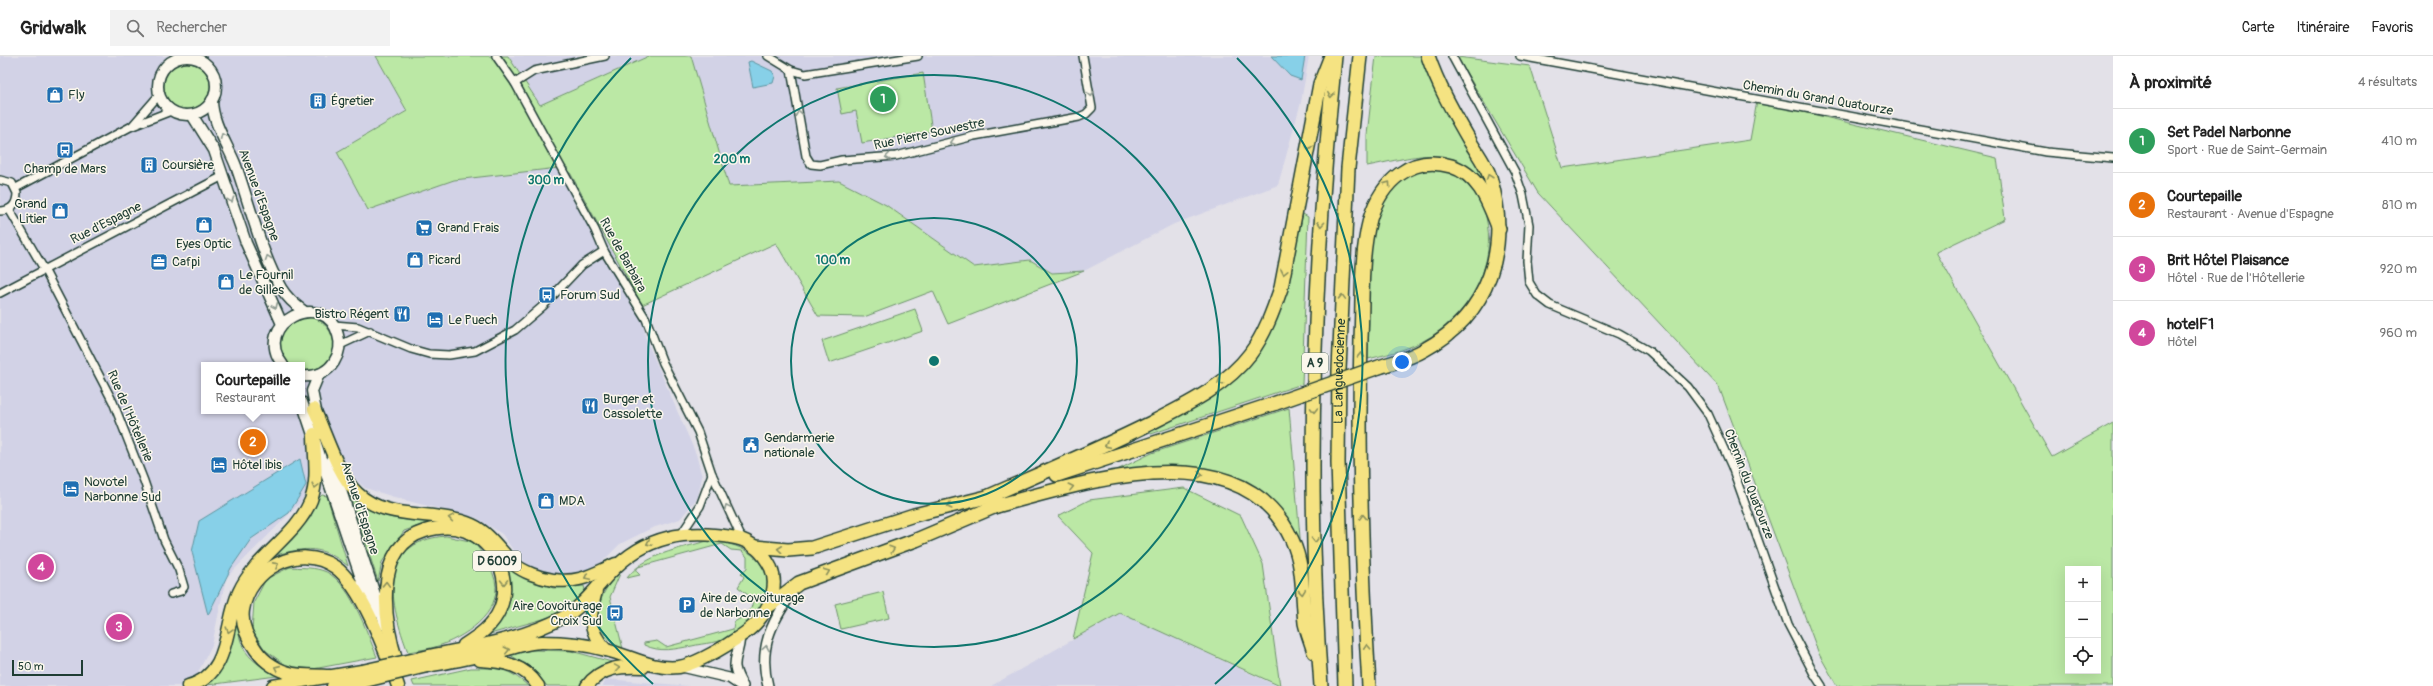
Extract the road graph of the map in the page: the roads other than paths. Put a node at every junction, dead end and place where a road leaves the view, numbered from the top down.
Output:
1 (496, 56) edge
2 (605, 56) edge
3 (768, 56) edge
4 (918, 56) edge
5 (1084, 56) edge
6 (1330, 56) edge
7 (1335, 56) edge
8 (1360, 56) edge
9 (1428, 56) edge
10 (1452, 56) edge
11 (1520, 56) edge
12 (173, 58) edge
13 (199, 58) edge
14 (791, 70) junction
15 (515, 83) junction
16 (159, 95) junction
17 (212, 100) junction
18 (171, 111) junction
19 (192, 115) junction
20 (130, 127) junction
21 (2113, 158) edge
22 (223, 176) junction
23 (0, 180) edge
24 (16, 188) junction
25 (9, 209) junction
26 (0, 211) edge
27 (1499, 229) junction
28 (604, 251) junction
29 (44, 269) junction
30 (0, 293) edge
31 (304, 312) junction
32 (282, 324) junction
33 (334, 325) junction
34 (370, 331) junction
35 (340, 345) junction
36 (281, 362) edge
37 (319, 374) junction
38 (305, 376) edge
39 (314, 409) junction
40 (305, 410) edge
41 (314, 434) junction
42 (712, 474) junction
43 (990, 502) junction
44 (680, 536) junction
45 (742, 539) junction
46 (755, 546) junction
47 (622, 561) junction
48 (798, 583) junction
49 (597, 589) junction
50 (171, 594) dead end
51 (770, 605) junction
52 (740, 637) junction
53 (606, 650) junction
54 (453, 651) junction
55 (390, 652) junction
56 (467, 659) junction
57 (426, 662) junction
58 (653, 666) junction
59 (681, 667) junction
60 (1320, 671) junction
61 (364, 676) junction
62 (331, 681) edge
63 (401, 684) edge
64 (188, 686) edge
65 (273, 686) edge
66 (349, 686) edge
67 (538, 686) edge
68 (587, 686) edge
69 (742, 686) edge
70 (768, 686) edge
71 (1321, 686) edge
72 (1345, 686) edge
73 (1369, 686) edge
74 (1822, 686) edge

1 - 15 street, Rue de Barbaira
2 - 15 street
3 - 14 street
4 - 14 street
5 -> 14 street, Rue Pierre Souvestre
6 -> 43 highway
7 -> 60 highway, La Languedocienne / A 9
72 -> 8 highway, La Languedocienne / A 9
27 -> 9 highway
10 - 74 street, Chemin du Quatourze
11 - 21 street, Chemin du Grand Quatourze
12 - 13 main road
12 - 16 main road
13 - 17 main road
15 - 28 street, Rue de Barbaira
16 - 18 main road
16 - 20 street
17 - 19 main road
31 -> 17 main road, Avenue d'Espagne
18 - 19 main road
18 - 20 street
19 - 22 main road, Avenue d'Espagne
20 - 24 street
22 - 29 street, Rue d'Espagne
22 -> 32 main road, Avenue d'Espagne
23 - 24 street
24 - 25 street
25 - 26 street
25 - 29 street
27 - 43 highway, bridge
73 -> 27 highway
28 - 34 street
28 - 42 street, Rue de Barbaira
29 - 30 street, Rue d'Espagne
29 - 50 street, Rue de l'Hôtellerie
31 - 32 main road
31 - 33 main road
32 - 36 main road
33 - 34 street
33 - 35 main road
34 - 35 street
35 - 37 main road
37 - 38 main road
37 - 39 main road, Avenue d'Espagne
47 -> 39 main road
39 - 55 main road, Avenue d'Espagne
40 - 41 main road, Avenue d'Espagne
41 - 55 main road, Avenue d'Espagne
41 -> 64 main road
42 - 44 street
45 -> 42 street, Rue de Barbaira
43 -> 46 highway
48 -> 43 highway
43 -> 60 highway
44 - 45 main road, D 6009
44 -> 47 main road, D 6009
45 - 46 main road, D 6009
46 - 51 main road
47 - 49 main road, D 6009
48 - 51 highway
70 -> 48 street
49 - 53 main road
49 - 54 main road, D 6009
51 - 52 main road, D 6009
52 - 59 main road, D 6009
52 - 69 street
56 -> 53 main road, D 6009
53 - 58 main road, D 6009
55 -> 54 main road, D 6009
54 - 57 main road, D 6009
62 -> 55 main road
55 - 63 main road, D 6009
56 - 57 main road, D 6009
56 - 67 main road
57 - 61 main road, D 6009, bridge
58 - 59 main road, D 6009
68 -> 58 main road
59 - 69 street
60 - 71 highway, La Languedocienne / A 9
61 - 62 main road, D 6009
61 - 66 main road
62 - 65 main road, D 6009

